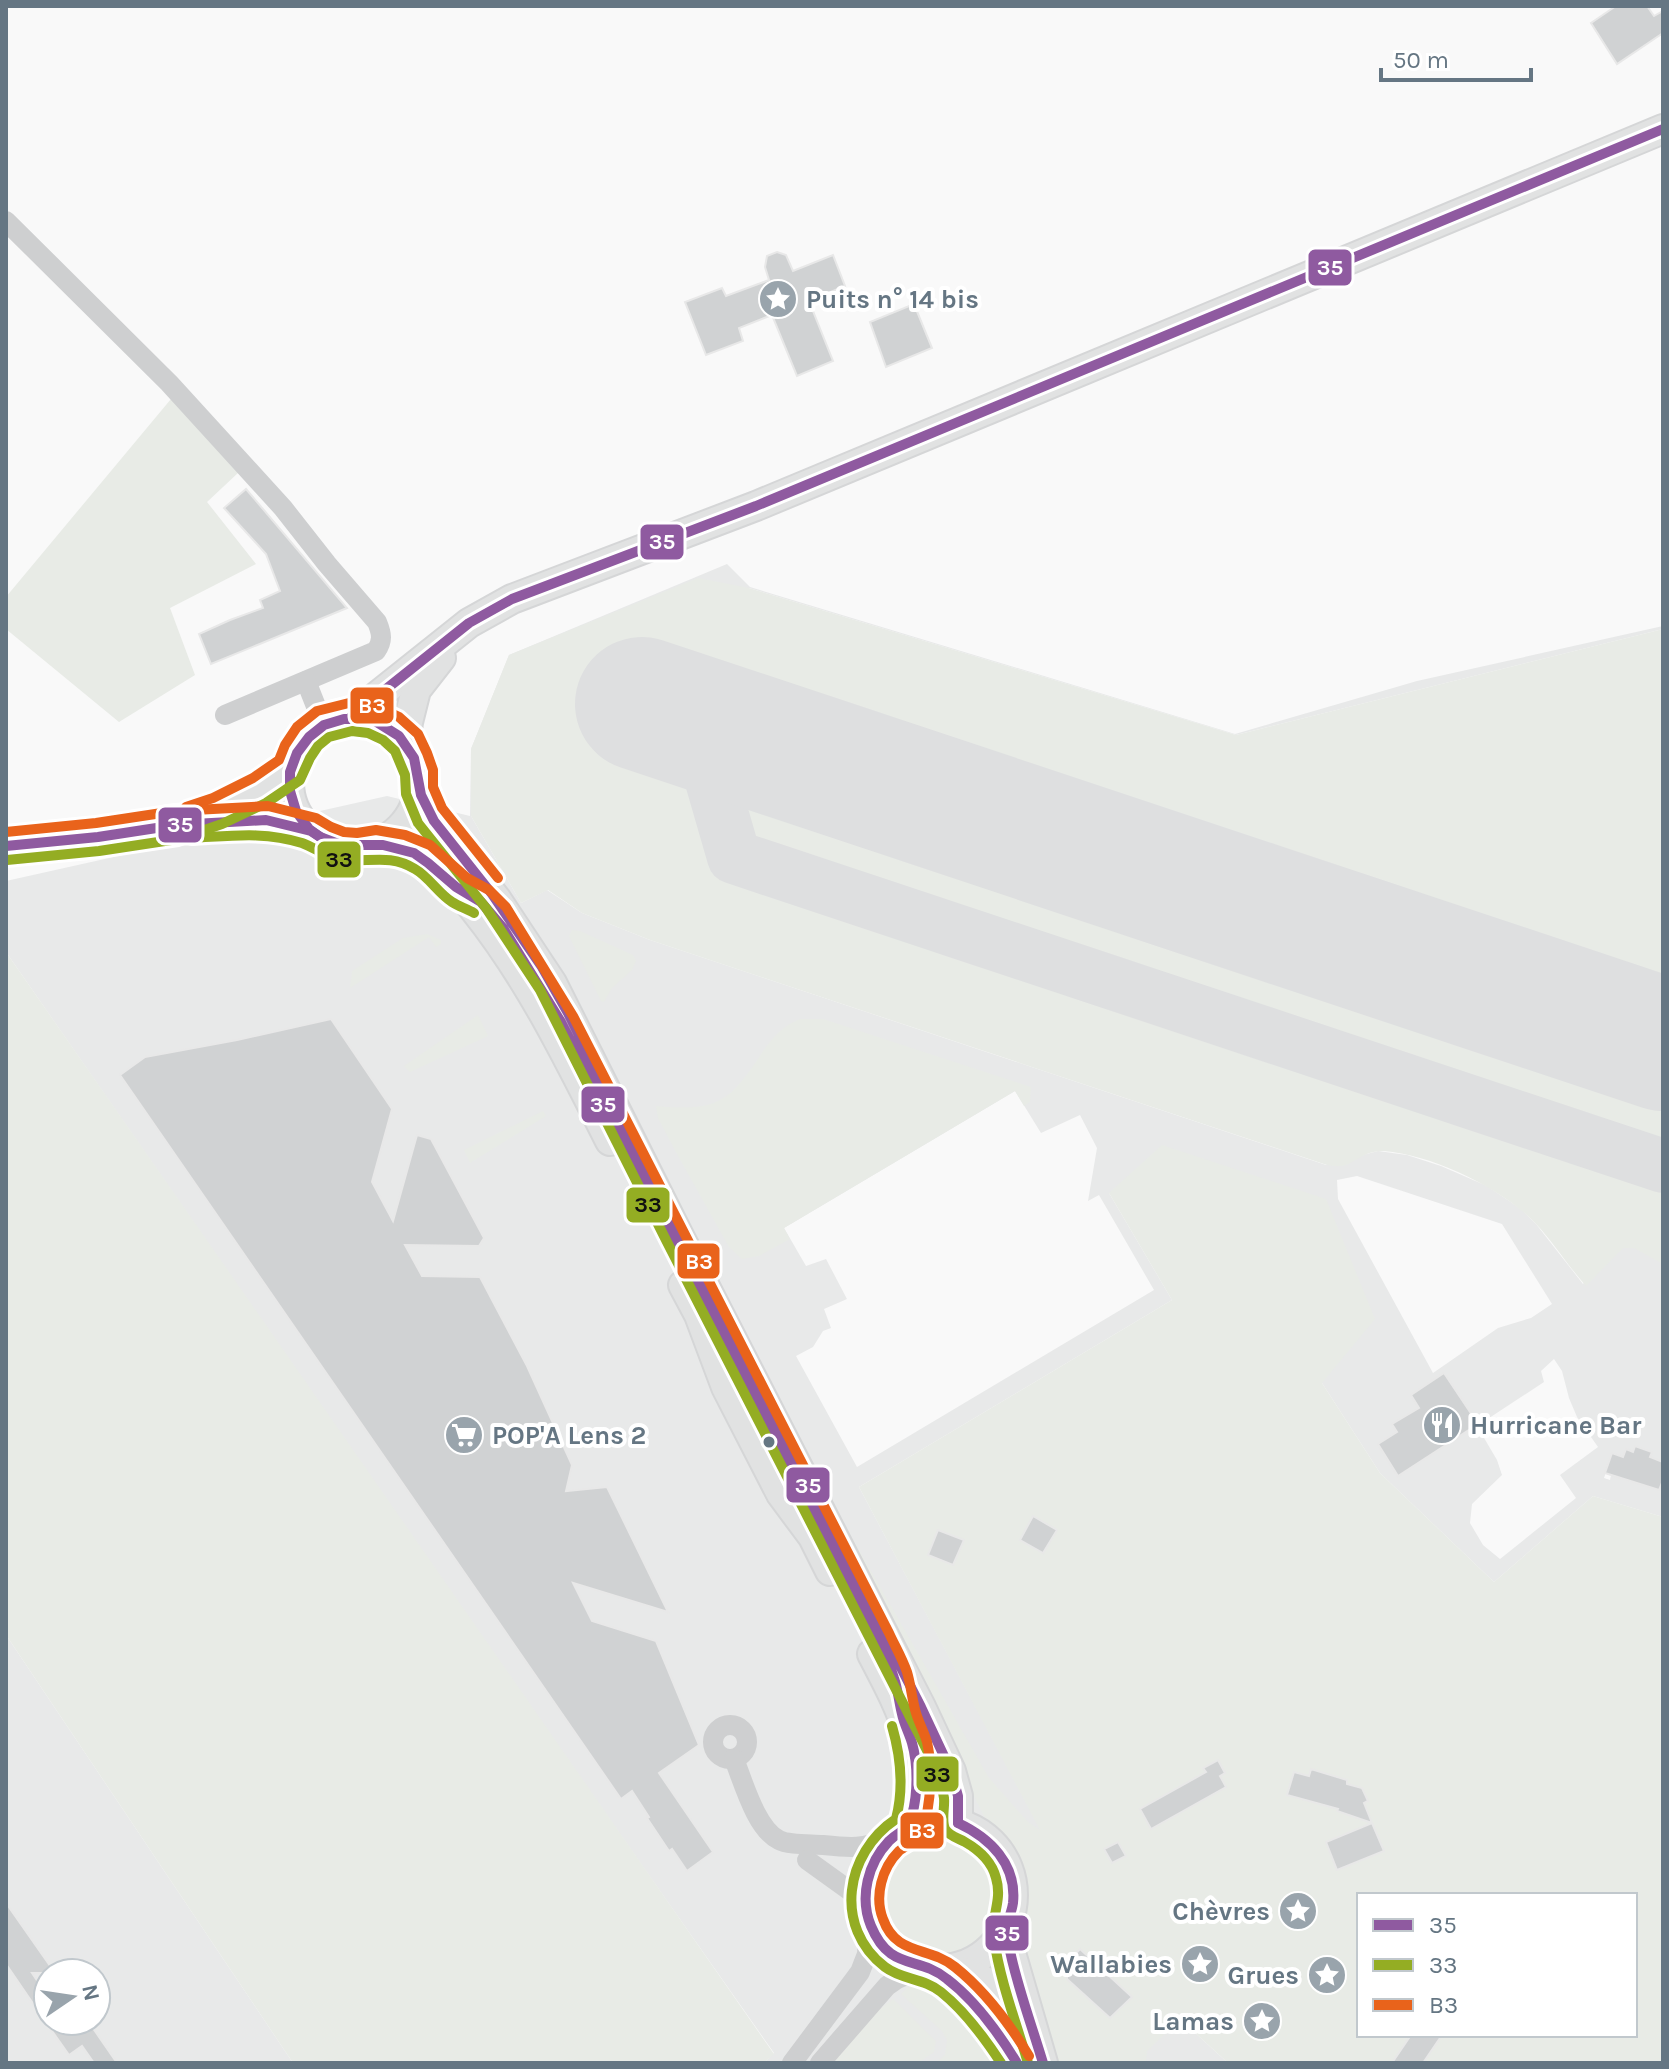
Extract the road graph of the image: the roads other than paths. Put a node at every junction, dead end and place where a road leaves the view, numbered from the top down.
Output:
1 (1663, 129) edge
2 (6, 221) edge
3 (469, 623) junction
4 (306, 681) junction
5 (225, 715) dead end
6 (351, 717) junction
7 (323, 724) junction
8 (406, 742) junction
9 (291, 769) junction
10 (419, 790) junction
11 (176, 825) junction
12 (311, 831) junction
13 (375, 844) junction
14 (6, 846) edge
15 (734, 1759) dead end
16 (958, 1823) junction
17 (899, 1833) junction
18 (807, 1860) dead end
19 (866, 1911) junction
20 (1006, 1928) junction
21 (935, 1969) junction
22 (1034, 2061) edge
23 (792, 2063) edge
24 (820, 2063) edge

1 - 3 street
2 - 4 street
3 - 6 street
3 - 8 street
4 - 5 street
4 - 7 street
6 - 7 street
6 - 8 street
7 - 9 street
8 - 10 street
9 - 11 street
9 - 12 street
10 - 13 street
10 - 16 street
11 - 12 street
11 - 14 street
12 - 13 street
13 - 17 street
15 - 17 street
16 - 17 street
16 - 20 street
17 - 19 street
18 - 19 street
19 - 21 street
19 - 23 street
20 - 21 street
20 - 22 street
21 - 22 street
21 - 24 street

